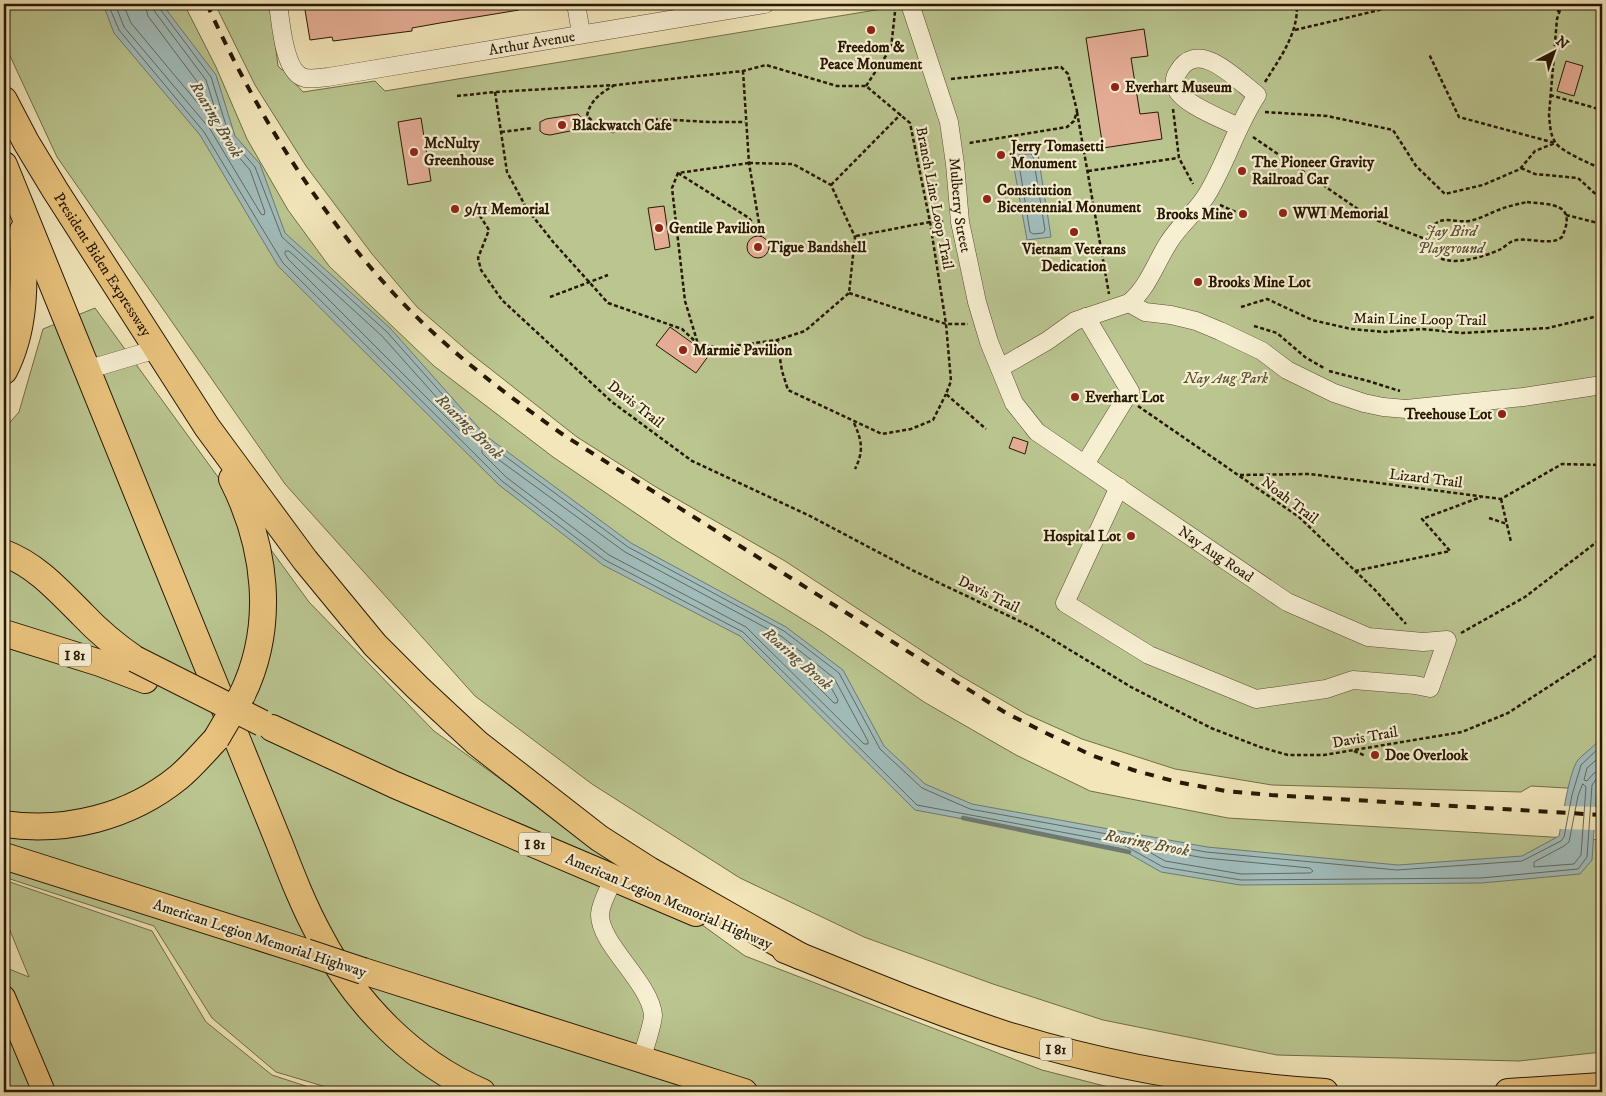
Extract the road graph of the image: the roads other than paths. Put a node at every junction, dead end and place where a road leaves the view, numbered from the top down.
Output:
1 (278, 4) edge
2 (576, 4) edge
3 (765, 4) edge
4 (910, 4) edge
5 (582, 34) junction
6 (4, 100) edge
7 (1239, 127) junction
8 (4, 165) edge
9 (23, 213) junction
10 (1129, 303) junction
11 (1086, 316) junction
12 (157, 349) junction
13 (1000, 368) junction
14 (86, 370) junction
15 (4, 371) edge
16 (1602, 385) edge
17 (1014, 403) joint
18 (207, 427) junction
19 (1085, 464) junction
20 (1119, 488) junction
21 (4, 552) edge
22 (4, 633) edge
23 (140, 669) junction
24 (4, 824) edge
25 (4, 856) edge
26 (614, 878) junction
27 (800, 956) junction
28 (4, 997) edge
29 (641, 1060) junction
30 (1602, 1086) edge
31 (44, 1092) edge
32 (482, 1092) edge
33 (744, 1092) edge
34 (1325, 1092) edge
35 (1508, 1092) edge

1 - 5 street, Arthur Avenue
2 - 5 street
3 - 5 street, Arthur Avenue
4 - 13 street, Mulberry Street
6 - 12 highway, President Biden Expressway
7 - 7 street
7 - 10 street
8 - 9 highway
9 - 14 highway
9 - 15 highway
10 - 11 street
10 - 16 street
11 - 13 street
11 - 19 street
12 - 14 street
12 - 18 highway, President Biden Expressway
13 - 17 street, Mulberry Street
14 - 32 highway
17 - 19 street, Nay Aug Road
18 - 24 highway, bridge
18 - 27 highway
19 - 20 street, Nay Aug Road
20 - 20 street, Nay Aug Road
21 - 23 highway
22 - 23 highway, American Legion Memorial Highway / I 81
23 - 26 highway, American Legion Memorial Highway / I 81, bridge
25 - 29 highway, American Legion Memorial Highway, bridge
26 - 27 highway, American Legion Memorial Highway / I 81
26 - 29 street
27 - 34 highway, American Legion Memorial Highway / I 81
28 - 31 main road
29 - 33 highway, American Legion Memorial Highway
30 - 35 highway

